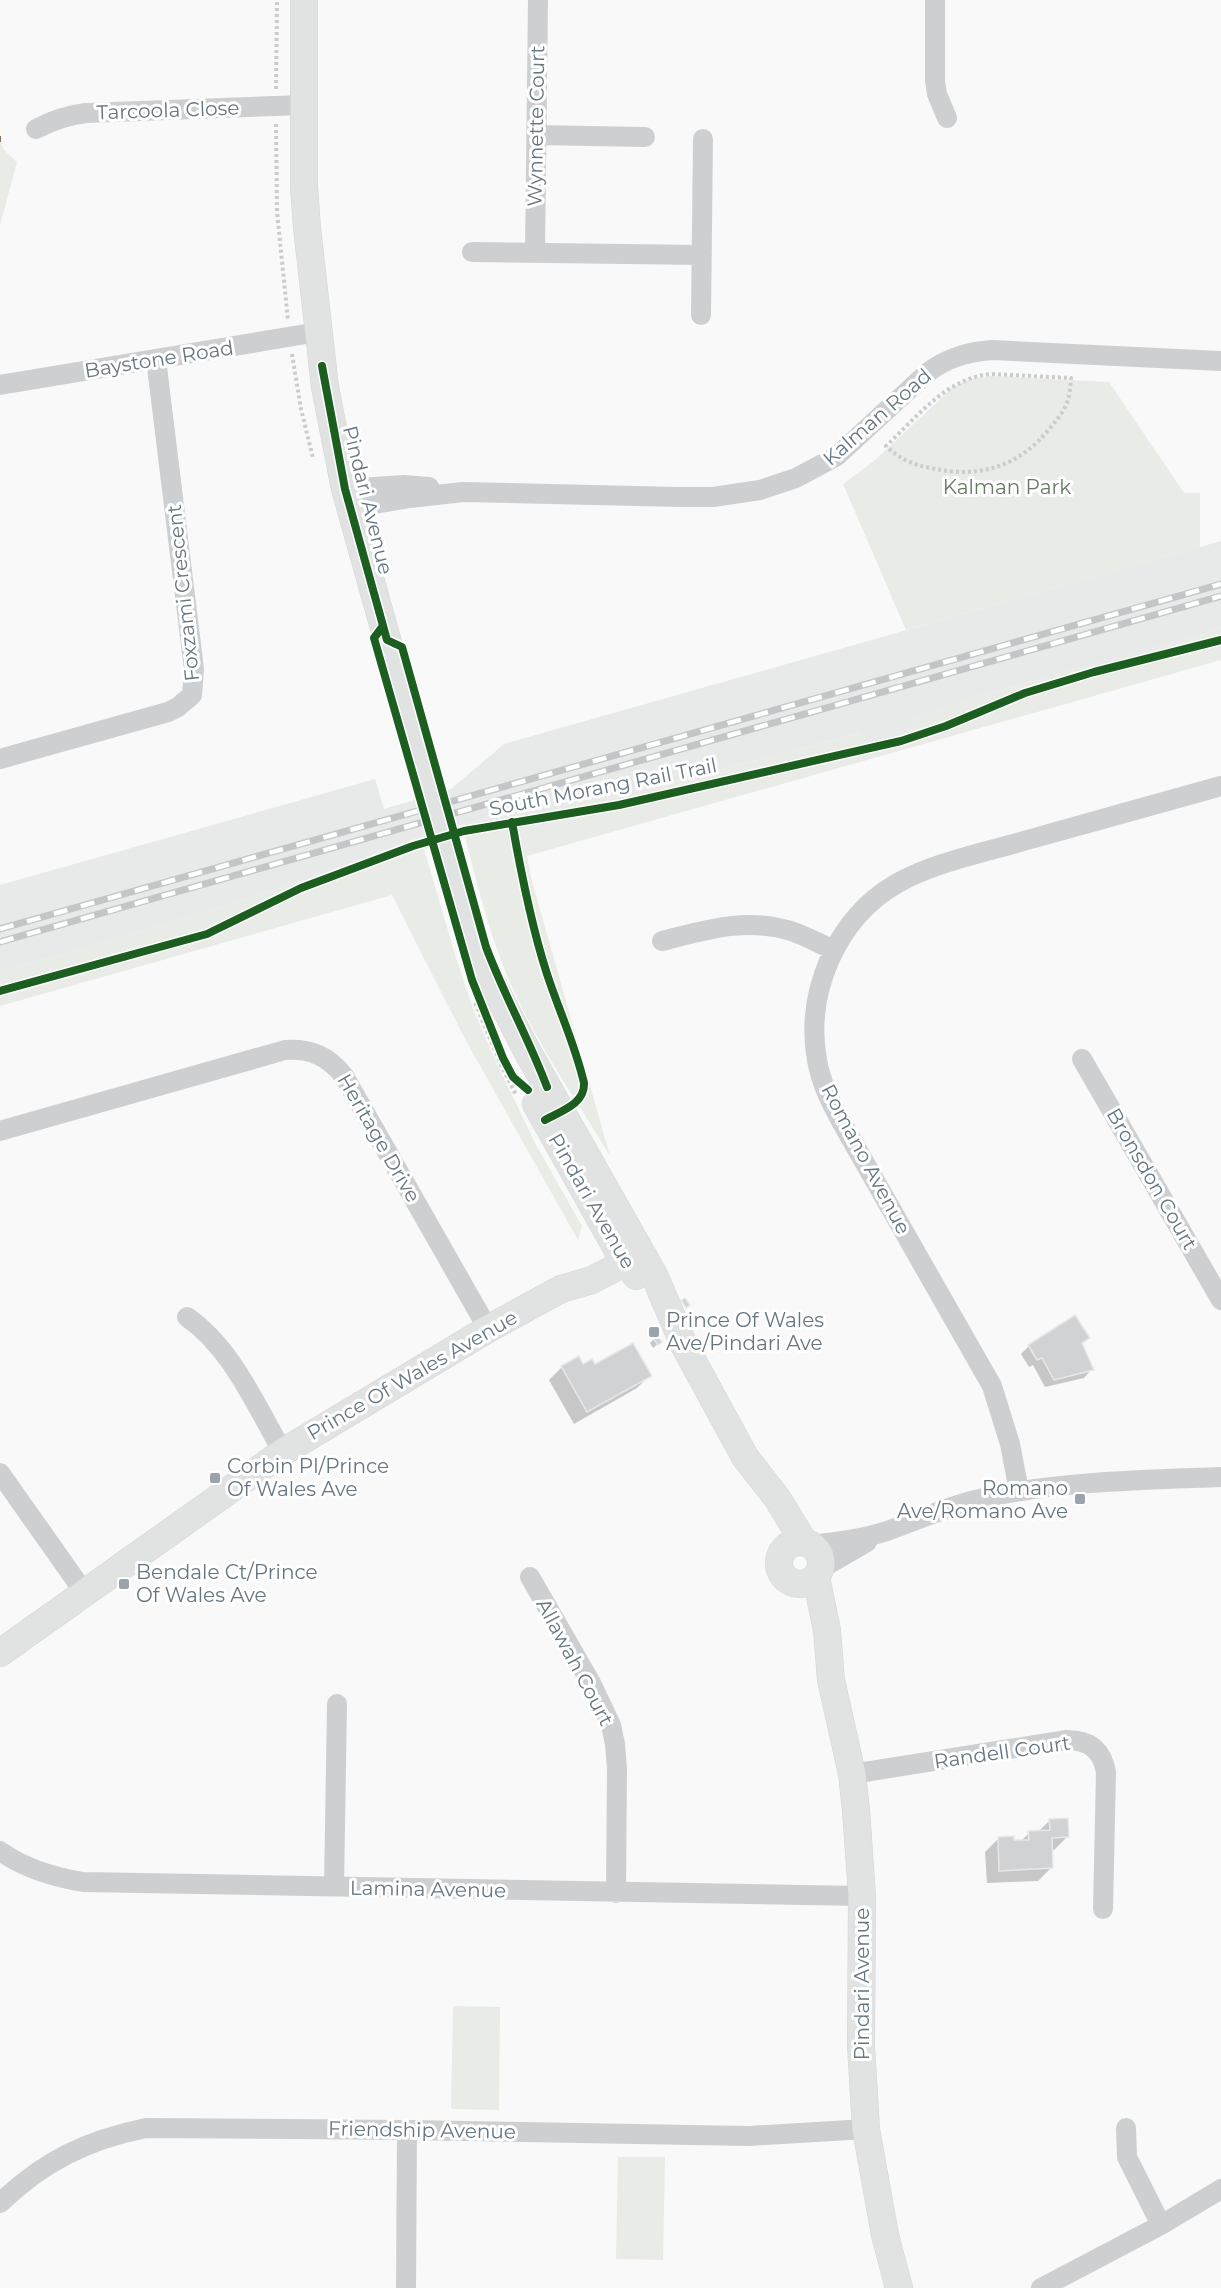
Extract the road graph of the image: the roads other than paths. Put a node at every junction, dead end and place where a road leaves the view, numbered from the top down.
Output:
1 (304, 0) edge
2 (538, 0) edge
3 (935, 0) edge
4 (303, 105) junction
5 (947, 118) dead end
6 (36, 129) dead end
7 (536, 135) junction
8 (645, 137) dead end
9 (703, 140) dead end
10 (472, 252) dead end
11 (535, 252) junction
12 (702, 255) junction
13 (701, 315) dead end
14 (318, 332) junction
15 (156, 359) junction
16 (1221, 361) edge
17 (0, 385) edge
18 (348, 499) junction
19 (0, 759) edge
20 (1220, 788) edge
21 (662, 941) dead end
22 (475, 950) junction
23 (834, 950) junction
24 (1083, 1059) dead end
25 (0, 1131) edge
26 (627, 1252) junction
27 (1221, 1300) edge
28 (187, 1317) dead end
29 (488, 1329) junction
30 (283, 1452) junction
31 (0, 1473) edge
32 (1221, 1477) edge
33 (1019, 1491) junction
34 (804, 1561) junction
35 (530, 1577) dead end
36 (84, 1592) junction
37 (0, 1653) edge
38 (336, 1704) dead end
39 (852, 1774) junction
40 (0, 1851) edge
41 (334, 1887) junction
42 (616, 1893) junction
43 (862, 1896) junction
44 (1103, 1909) dead end
45 (1126, 2128) dead end
46 (866, 2129) junction
47 (407, 2130) junction
48 (1221, 2189) edge
49 (0, 2203) edge
50 (1161, 2225) junction
51 (406, 2288) edge
52 (899, 2288) edge
53 (1041, 2288) edge

1 - 4 street, Pindari Avenue
2 - 7 street, Wynnette Court
3 - 5 street
4 - 6 street, Tarcoola Close
4 - 14 street, Pindari Avenue
7 - 8 street
7 - 11 street, Wynnette Court
9 - 12 street
10 - 11 street
11 - 12 street
12 - 13 street
14 - 15 street, Baystone Road
14 - 18 street, Pindari Avenue
15 - 17 street, Baystone Road
15 - 19 street, Foxzami Crescent
16 - 18 street, Kalman Road
18 - 22 street, Pindari Avenue, bridge
20 - 23 street, Romano Avenue
21 - 23 street
22 - 26 street, Pindari Avenue
22 - 26 street, Pindari Avenue
23 - 33 street, Romano Avenue
24 - 27 street, Bronsdon Court
25 - 29 street, Heritage Drive
26 - 29 street, Prince Of Wales Avenue
26 - 34 street, Pindari Avenue
28 - 30 street
29 - 30 street, Prince Of Wales Avenue
30 - 36 street, Prince Of Wales Avenue
31 - 36 street
32 - 33 street
33 - 34 street
34 - 39 street, Pindari Avenue
35 - 42 street, Allawah Court
36 - 37 street, Prince Of Wales Avenue
38 - 41 street
39 - 43 street, Pindari Avenue
39 - 44 street, Randell Court
40 - 41 street, Lamina Avenue
41 - 42 street, Lamina Avenue
42 - 43 street, Lamina Avenue
43 - 46 street, Pindari Avenue
45 - 50 street
46 - 47 street, Friendship Avenue
46 - 52 street, Pindari Avenue
47 - 49 street, Friendship Avenue
47 - 51 street
48 - 50 street
50 - 53 street

